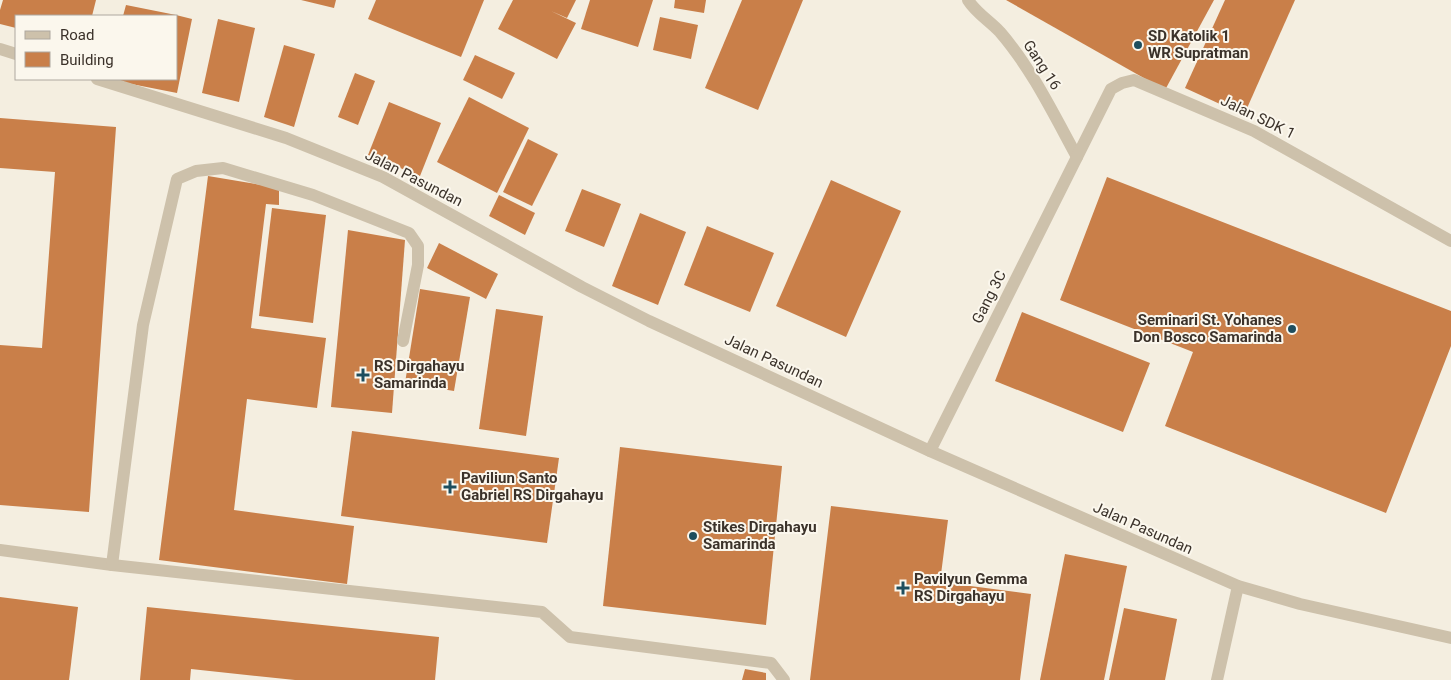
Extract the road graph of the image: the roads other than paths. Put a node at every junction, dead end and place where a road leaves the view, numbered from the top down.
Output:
1 (968, 0) edge
2 (0, 49) edge
3 (15, 54) edge
4 (100, 80) edge
5 (1077, 157) junction
6 (1451, 241) edge
7 (403, 341) dead end
8 (930, 451) junction
9 (0, 550) edge
10 (112, 565) junction
11 (1238, 586) junction
12 (1451, 638) edge
13 (784, 680) edge
14 (1217, 680) edge

1 - 5 street, Gang 16
2 - 3 street
4 - 8 street, Jalan Pasundan
5 - 6 street, Jalan SDK 1
5 - 8 street, Gang 3C
7 - 10 street
8 - 11 street, Jalan Pasundan
9 - 10 street
10 - 13 street
11 - 12 street, Jalan Pasundan
11 - 14 street

